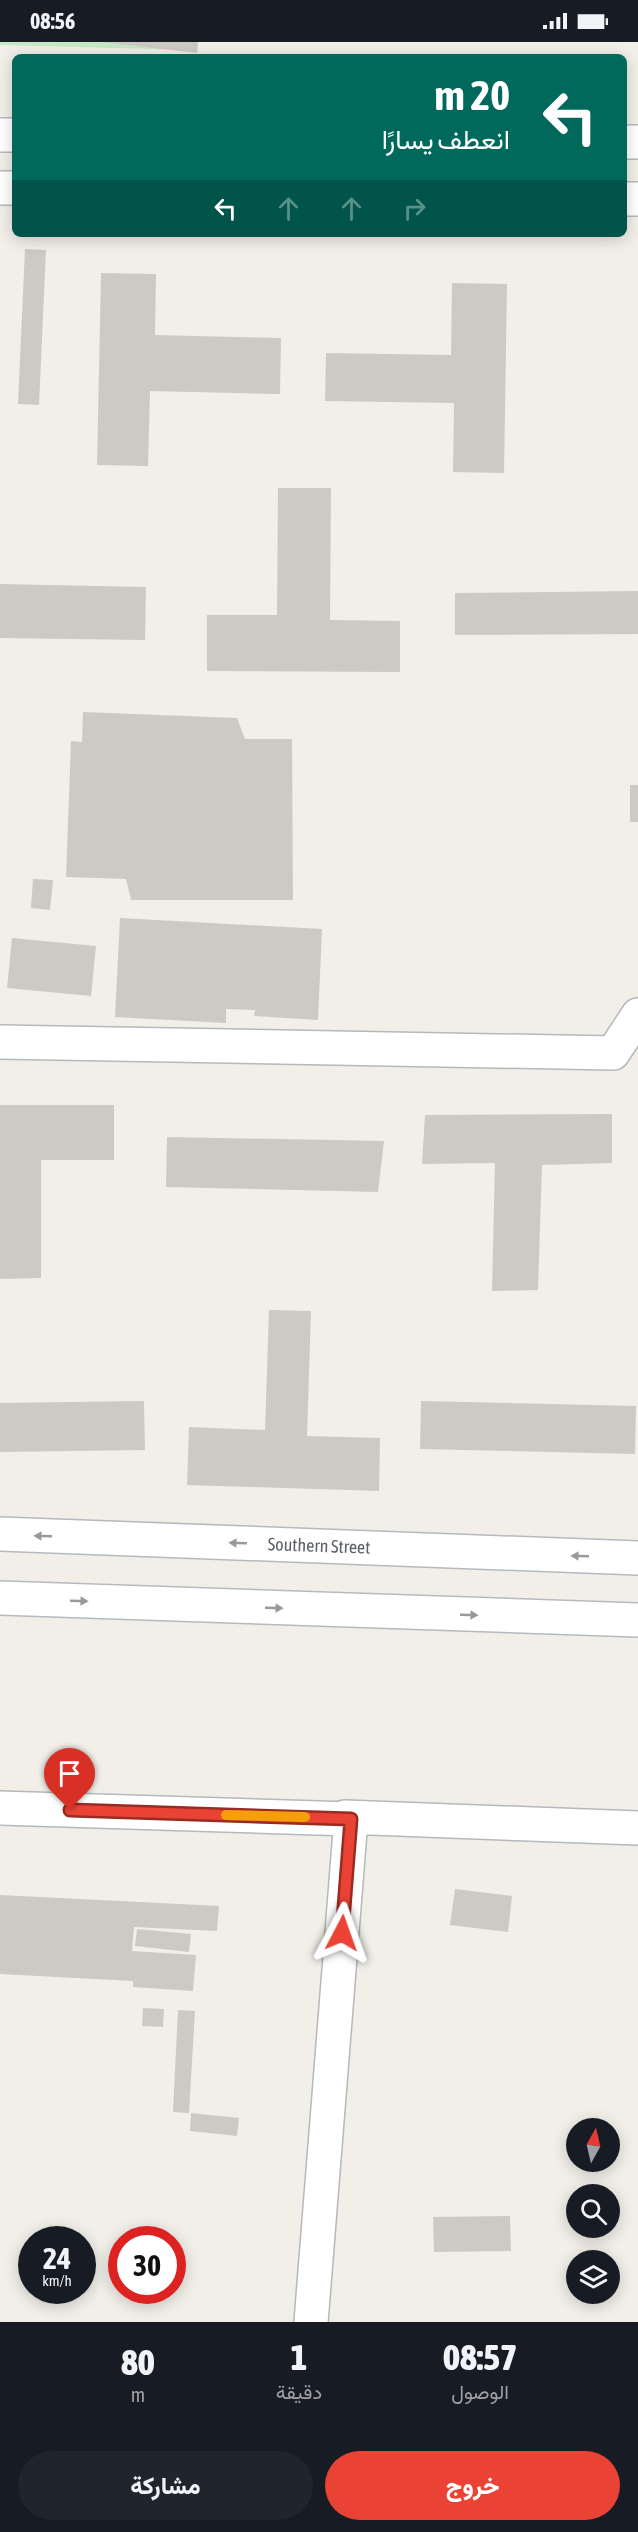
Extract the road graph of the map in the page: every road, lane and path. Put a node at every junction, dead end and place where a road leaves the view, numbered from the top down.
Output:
1 (638, 1015) edge
2 (0, 1042) edge
3 (0, 1534) edge
4 (638, 1558) edge
5 (0, 1599) edge
6 (638, 1620) edge
7 (0, 1808) edge
8 (351, 1819) junction
9 (638, 1828) edge
10 (311, 2322) edge

1 - 2 street
4 -> 3 street, Southern Street
5 -> 6 street
7 - 8 street
8 - 9 street
8 - 10 street

